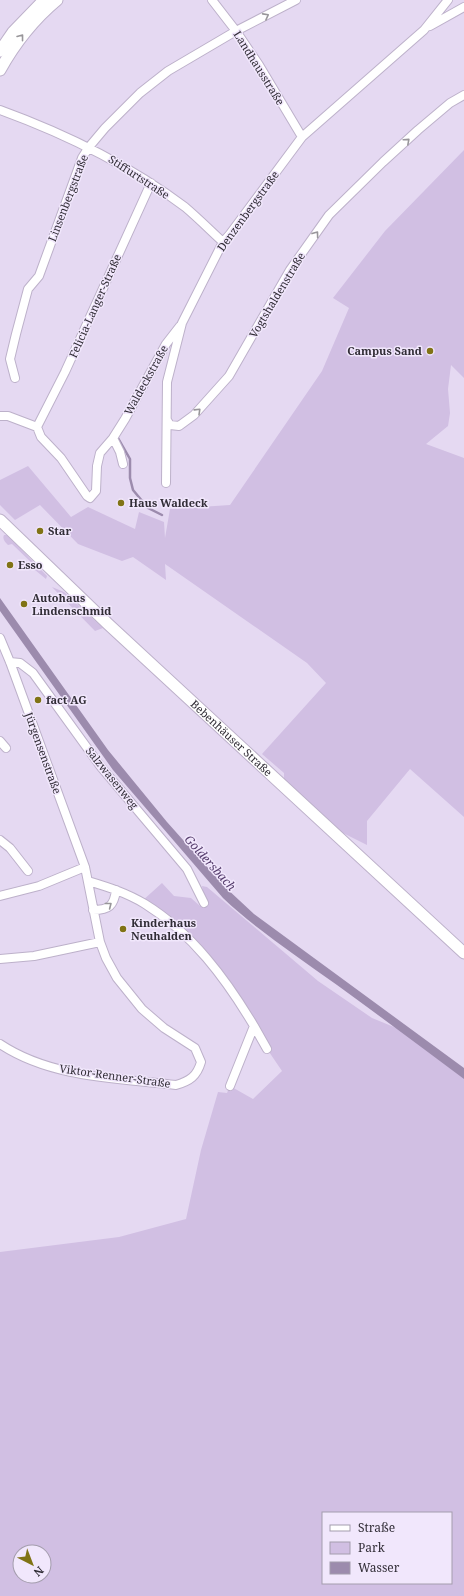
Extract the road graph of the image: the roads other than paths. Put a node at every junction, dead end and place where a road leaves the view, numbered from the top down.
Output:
1 (44, 0) edge
2 (57, 0) edge
3 (212, 0) edge
4 (296, 0) edge
5 (448, 1) edge
6 (461, 8) edge
7 (424, 30) junction
8 (236, 31) junction
9 (1, 48) edge
10 (0, 70) edge
11 (464, 95) edge
12 (0, 110) edge
13 (302, 137) junction
14 (88, 147) junction
15 (151, 183) junction
16 (223, 242) junction
17 (182, 324) junction
18 (15, 378) dead end
19 (0, 416) edge
20 (167, 420) junction
21 (37, 427) junction
22 (113, 438) junction
23 (123, 464) dead end
24 (166, 483) dead end
25 (0, 520) edge
26 (0, 638) edge
27 (10, 662) junction
28 (0, 741) edge
29 (6, 748) dead end
30 (0, 840) edge
31 (84, 868) junction
32 (28, 871) dead end
33 (88, 881) junction
34 (116, 890) junction
35 (0, 896) edge
36 (204, 904) dead end
37 (93, 910) junction
38 (100, 942) junction
39 (464, 954) edge
40 (0, 959) edge
41 (254, 1026) junction
42 (0, 1044) edge
43 (267, 1049) dead end
44 (230, 1086) dead end

1 - 9 main road
10 -> 2 main road
3 - 8 street, Landhausstraße
8 -> 4 street, Linsenbergstraße
5 - 6 street
5 - 7 street, Denzenbergstraße
6 - 7 street
7 - 13 street, Denzenbergstraße
8 - 13 street, Landhausstraße
8 - 14 street, Linsenbergstraße
20 -> 11 street, Vogtshaldenstraße
12 - 14 street, Stiffurtstraße
13 - 16 street, Denzenbergstraße
14 - 15 street, Stiffurtstraße
14 - 18 street, Linsenbergstraße
15 - 16 street, Stiffurtstraße
15 - 21 street, Felicia-Langer-Straße
16 - 17 street, Denzenbergstraße
17 - 20 street, Denzenbergstraße
17 - 22 street, Waldeckstraße
19 - 21 street
20 - 24 street, Denzenbergstraße
21 - 22 street, Waldeckstraße
22 - 23 street
25 - 39 main road, Bebenhäuser Straße
26 - 27 street, Jürgensenstraße
27 - 31 street, Jürgensenstraße
27 - 36 street, Salzwasenweg
28 - 29 street
30 - 32 street
31 - 33 street, Jürgensenstraße
31 - 35 street
33 - 34 street
33 - 37 street, Jürgensenstraße
37 -> 34 street
34 - 41 street
37 - 38 street, Jürgensenstraße
38 - 40 street
38 - 42 street, Viktor-Renner-Straße
41 - 43 street
41 - 44 street

